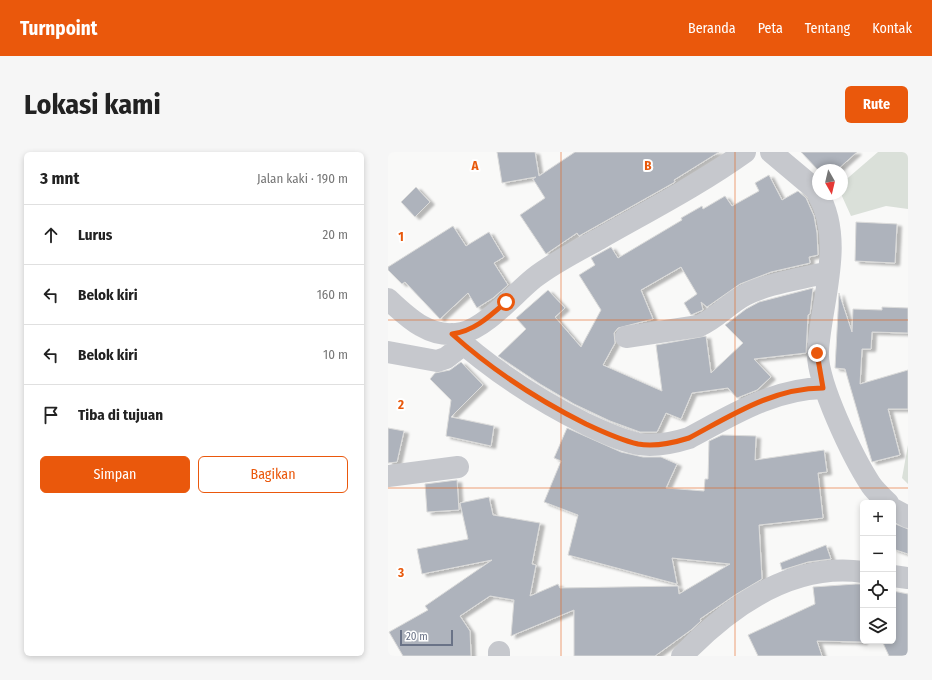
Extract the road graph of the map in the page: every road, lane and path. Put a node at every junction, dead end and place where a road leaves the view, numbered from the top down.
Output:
1 (745, 152) edge
2 (771, 152) edge
3 (812, 186) edge
4 (821, 200) edge
5 (828, 272) junction
6 (388, 299) edge
7 (626, 337) dead end
8 (458, 339) junction
9 (388, 352) edge
10 (823, 388) junction
11 (458, 467) dead end
12 (388, 476) edge
13 (885, 500) edge
14 (896, 511) edge
15 (908, 517) edge
16 (860, 572) edge
17 (896, 576) edge
18 (908, 578) edge
19 (682, 656) edge

1 - 8 street
2 - 3 street
4 - 5 street
5 - 7 street
5 - 10 street
6 - 8 street
8 - 9 street
8 - 10 street
10 - 13 street
11 - 12 street
14 - 15 street
16 - 19 street
17 - 18 street

